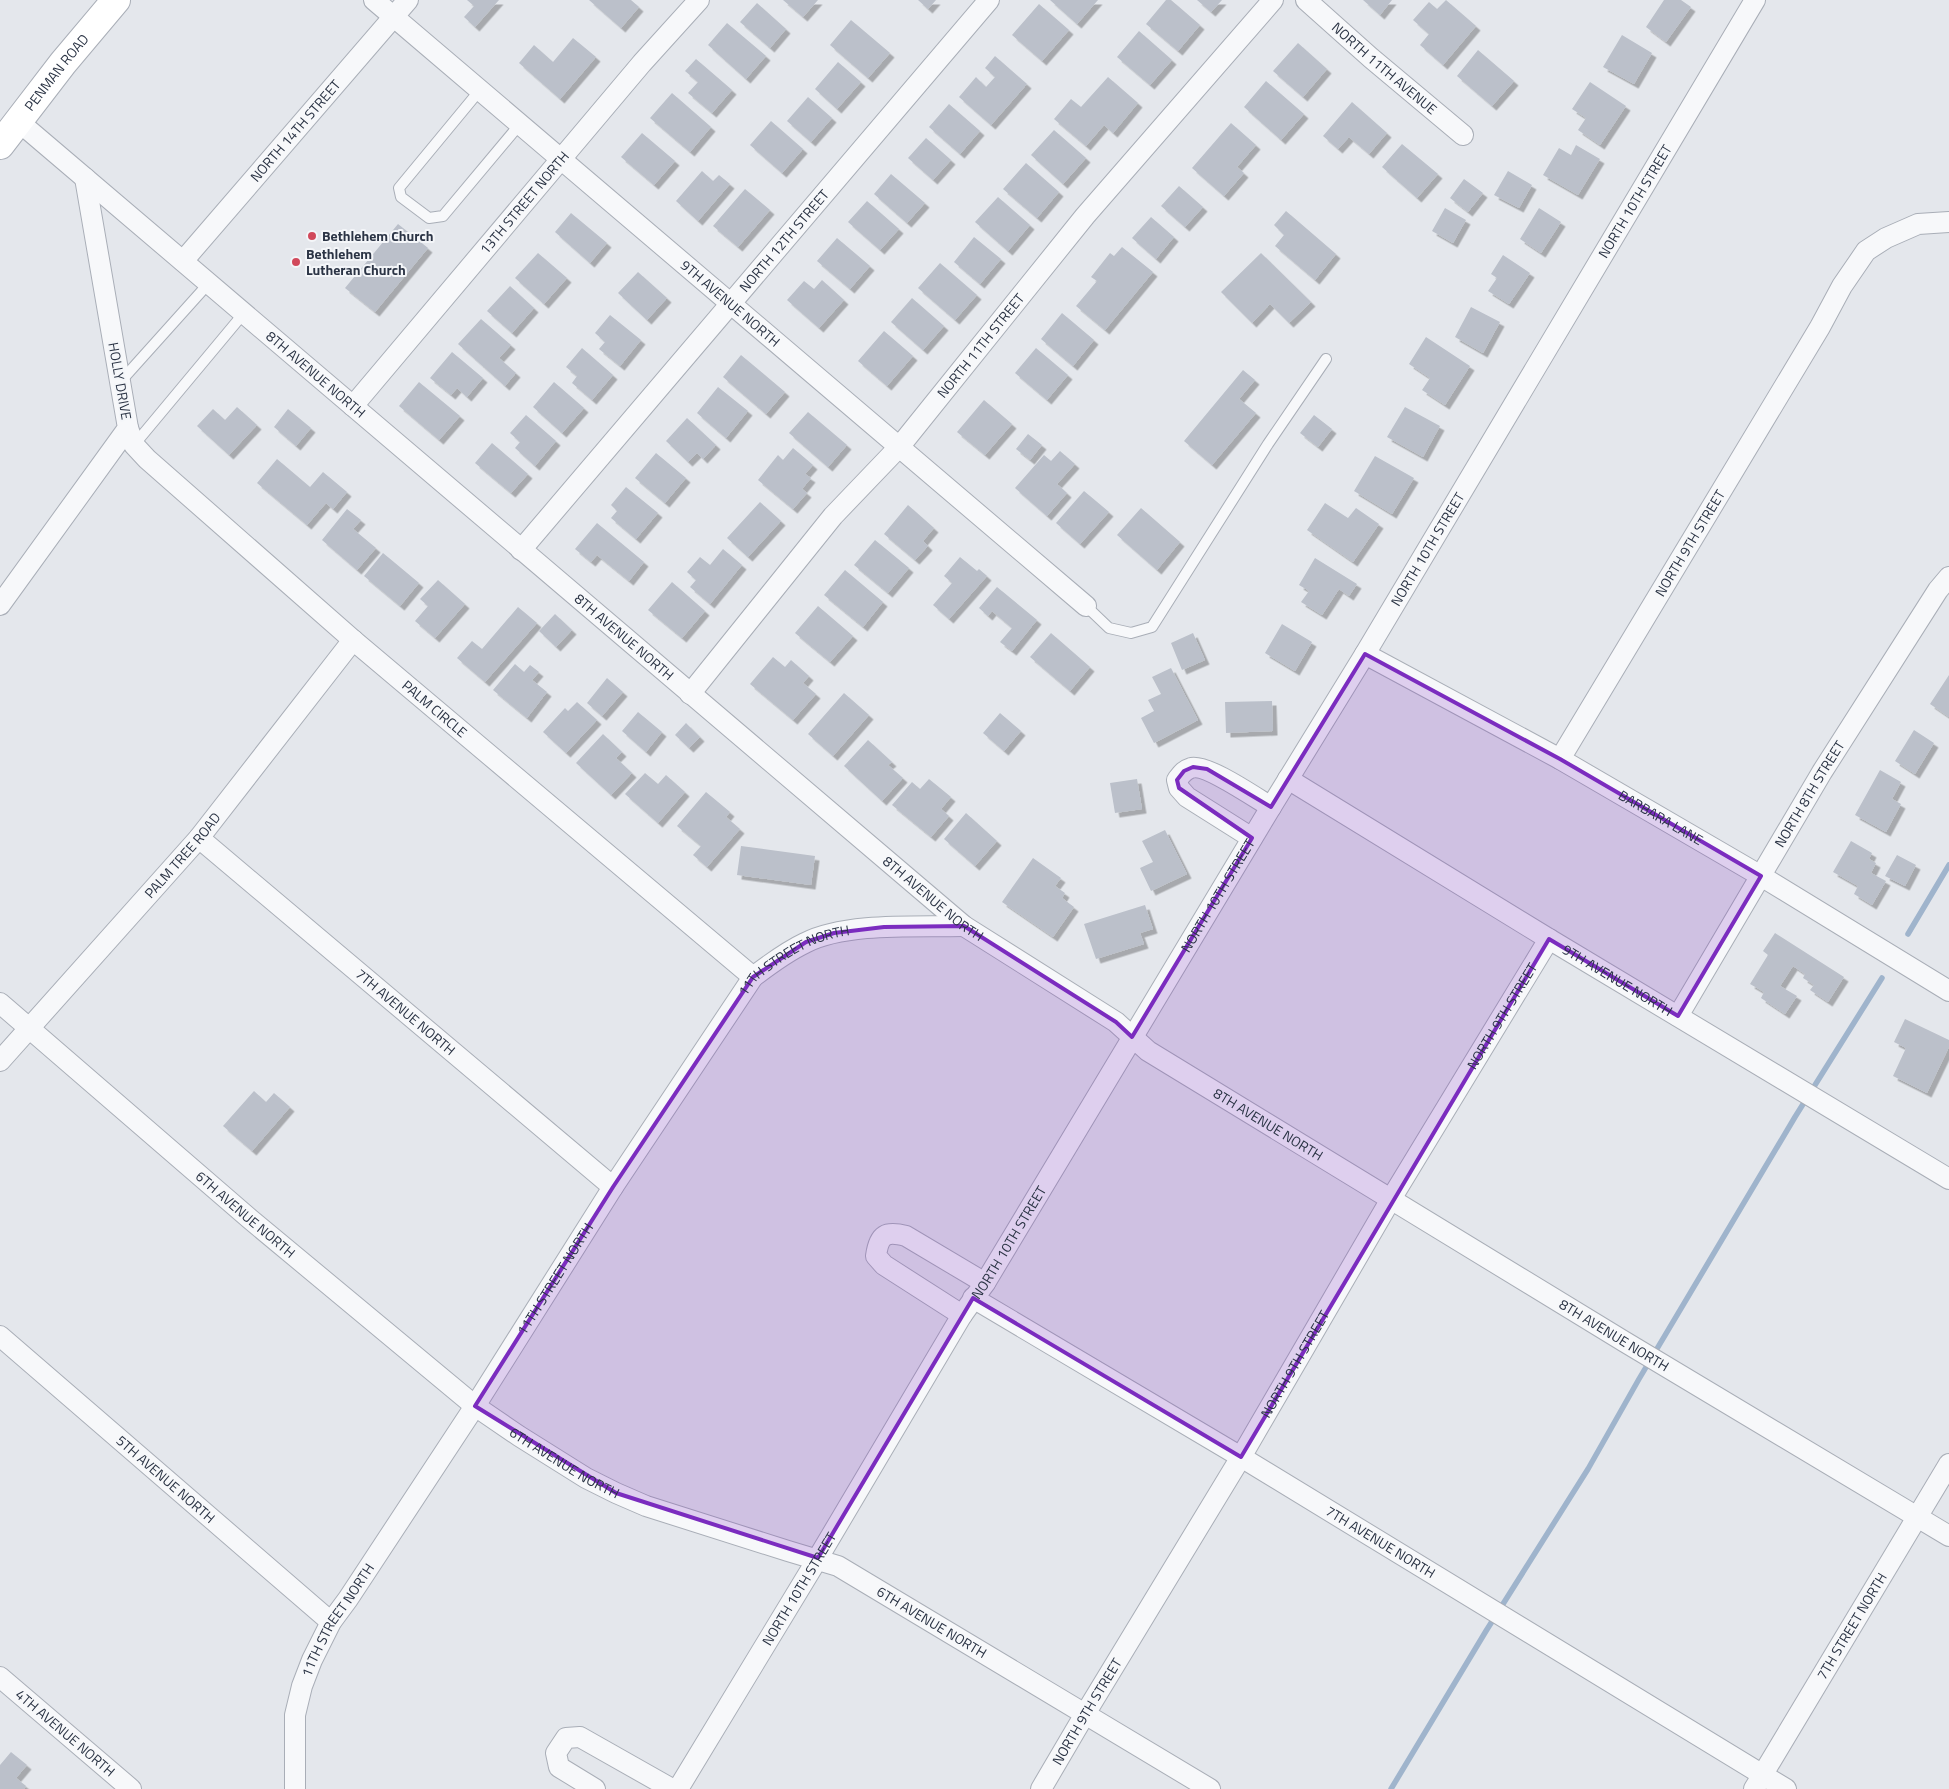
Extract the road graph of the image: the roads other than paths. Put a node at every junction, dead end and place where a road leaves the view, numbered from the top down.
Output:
1 (116, 0) edge
2 (374, 0) edge
3 (408, 0) edge
4 (699, 0) edge
5 (989, 0) edge
6 (1273, 0) edge
7 (1306, 0) edge
8 (1755, 0) edge
9 (394, 17) junction
10 (480, 90) junction
11 (18, 121) junction
12 (520, 124) junction
13 (1463, 134) dead end
14 (0, 145) edge
15 (562, 159) junction
16 (84, 178) junction
17 (1949, 222) edge
18 (183, 261) junction
19 (209, 283) junction
20 (731, 303) junction
21 (244, 313) junction
22 (1326, 359) dead end
23 (119, 382) junction
24 (354, 406) junction
25 (131, 437) junction
26 (900, 446) junction
27 (521, 550) junction
28 (1949, 577) edge
29 (0, 604) edge
30 (1086, 606) joint
31 (354, 640) junction
32 (1365, 654) junction
33 (690, 694) junction
34 (1560, 759) junction
35 (1288, 779) junction
36 (1271, 806) junction
37 (199, 838) junction
38 (1252, 838) junction
39 (1761, 876) junction
40 (964, 926) junction
41 (1549, 939) junction
42 (753, 976) junction
43 (1949, 991) edge
44 (0, 1003) edge
45 (1678, 1016) junction
46 (28, 1027) junction
47 (1132, 1037) junction
48 (0, 1061) edge
49 (1949, 1179) edge
50 (613, 1187) junction
51 (1390, 1199) junction
52 (973, 1299) junction
53 (0, 1336) edge
54 (475, 1406) junction
55 (1241, 1457) junction
56 (1949, 1464) edge
57 (1917, 1517) junction
58 (1949, 1536) edge
59 (818, 1558) junction
60 (331, 1622) junction
61 (0, 1676) edge
62 (1085, 1714) junction
63 (1758, 1782) edge
64 (131, 1789) edge
65 (295, 1789) edge
66 (594, 1789) edge
67 (672, 1789) edge
68 (678, 1789) edge
69 (1041, 1789) edge
70 (1210, 1789) edge
71 (1786, 1789) edge

1 - 11 street, PENMAN ROAD
2 - 9 street, 9TH AVENUE NORTH
3 - 9 street, NORTH 14TH STREET
4 - 15 street, 13TH STREET NORTH
5 - 20 street, NORTH 12TH STREET
6 - 26 street, NORTH 11TH STREET
7 - 13 street, NORTH 11TH AVENUE
8 - 32 street, NORTH 10TH STREET
9 - 10 street, 9TH AVENUE NORTH
9 - 18 street, NORTH 14TH STREET
10 - 12 street, 9TH AVENUE NORTH
10 - 12 lane
11 - 14 street, PENMAN ROAD
11 - 16 street, 8TH AVENUE NORTH
12 - 15 street, 9TH AVENUE NORTH
15 - 20 street, 9TH AVENUE NORTH
15 - 24 street, 13TH STREET NORTH
16 - 18 street, 8TH AVENUE NORTH
16 - 23 street, HOLLY DRIVE
17 - 34 street, NORTH 9TH STREET
18 - 19 street, 8TH AVENUE NORTH
19 - 21 street, 8TH AVENUE NORTH
19 - 23 lane
20 - 26 street, 9TH AVENUE NORTH
20 - 27 street, NORTH 12TH STREET
21 - 24 street, 8TH AVENUE NORTH
21 - 25 lane
22 - 30 lane
23 - 25 street, HOLLY DRIVE
24 - 27 street, 8TH AVENUE NORTH
25 - 29 street, HOLLY DRIVE
25 - 31 street, PALM CIRCLE
26 - 30 street, 9TH AVENUE NORTH
26 - 33 street, NORTH 11TH STREET
27 - 33 street, 8TH AVENUE NORTH
28 - 39 street, NORTH 8TH STREET
31 - 37 street, PALM TREE ROAD
31 - 42 street, PALM CIRCLE
32 - 34 street, BARBARA LANE
32 - 35 street, NORTH 10TH STREET
33 - 40 street, 8TH AVENUE NORTH
34 - 39 street, BARBARA LANE
35 - 36 street, NORTH 10TH STREET
35 - 41 street, 9TH AVENUE NORTH
36 - 38 street, NORTH 10TH STREET
36 - 38 street
37 - 46 street, PALM TREE ROAD
37 - 50 street, 7TH AVENUE NORTH
38 - 47 street, NORTH 10TH STREET
39 - 43 street, BARBARA LANE
39 - 45 street, NORTH 8TH STREET
40 - 42 street, 11TH STREET NORTH
40 - 47 street, 8TH AVENUE NORTH
41 - 45 street, 9TH AVENUE NORTH
41 - 51 street, NORTH 9TH STREET
42 - 50 street, 11TH STREET NORTH
44 - 46 street, 6TH AVENUE NORTH
45 - 49 street, 9TH AVENUE NORTH
46 - 48 street, PALM TREE ROAD
46 - 54 street, 6TH AVENUE NORTH
47 - 51 street, 8TH AVENUE NORTH
47 - 52 street, NORTH 10TH STREET
50 - 54 street, 11TH STREET NORTH
51 - 55 street, NORTH 9TH STREET
51 - 57 street, 8TH AVENUE NORTH
52 - 55 street, 7TH AVENUE NORTH
52 - 59 street, NORTH 10TH STREET
53 - 60 street, 5TH AVENUE NORTH
54 - 59 street, 6TH AVENUE NORTH
54 - 60 street, 11TH STREET NORTH
55 - 62 street, NORTH 9TH STREET
55 - 63 street, 7TH AVENUE NORTH
56 - 57 street, 7TH STREET NORTH
57 - 58 street, 8TH AVENUE NORTH
57 - 63 street, 7TH STREET NORTH
59 - 62 street, 6TH AVENUE NORTH
59 - 68 street, NORTH 10TH STREET
60 - 65 street, 11TH STREET NORTH
61 - 64 street, 4TH AVENUE NORTH
62 - 69 street, NORTH 9TH STREET
62 - 70 street, 6TH AVENUE NORTH
63 - 71 street, 7TH AVENUE NORTH
66 - 67 street

